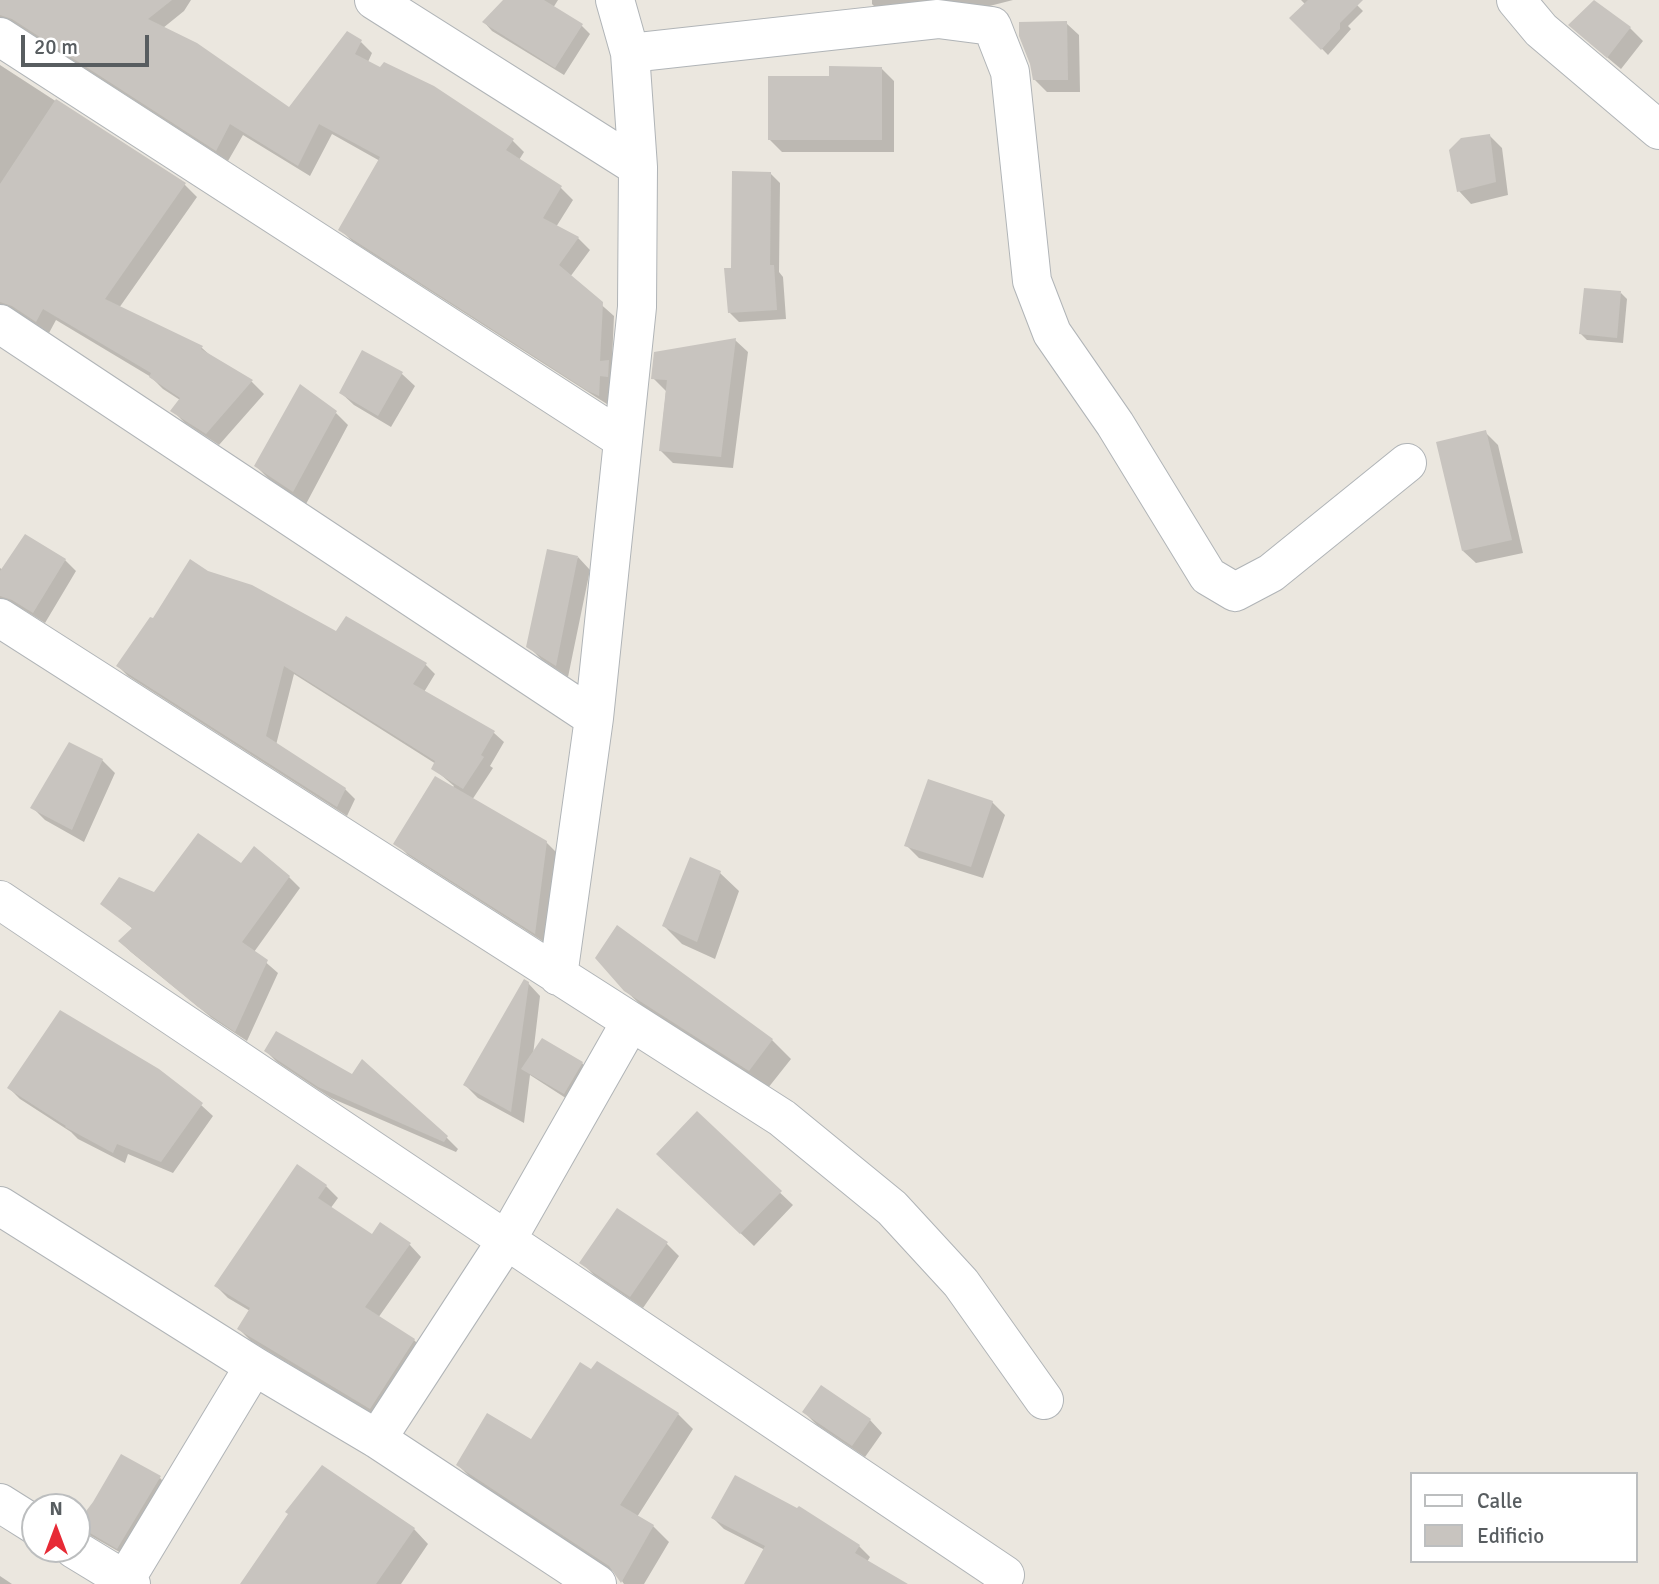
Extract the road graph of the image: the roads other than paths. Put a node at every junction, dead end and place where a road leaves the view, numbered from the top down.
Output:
1 (374, 0) edge
2 (615, 0) edge
3 (1516, 0) edge
4 (0, 37) edge
5 (630, 53) junction
6 (1659, 130) edge
7 (638, 167) junction
8 (0, 324) edge
9 (622, 439) junction
10 (1407, 463) dead end
11 (0, 618) edge
12 (594, 719) junction
13 (0, 900) edge
14 (558, 976) junction
15 (630, 1023) junction
16 (0, 1206) edge
17 (506, 1241) junction
18 (254, 1366) junction
19 (1044, 1400) dead end
20 (377, 1439) junction
21 (0, 1503) edge
22 (21, 1516) edge
23 (91, 1560) edge
24 (1005, 1575) dead end
25 (127, 1583) edge
26 (597, 1584) edge

1 - 7 street
2 - 5 street
3 - 6 street
4 - 9 street
5 - 7 street
5 - 10 street
7 - 9 street
8 - 12 street
9 - 12 street
11 - 14 street
12 - 14 street
13 - 17 street
14 - 15 street
15 - 17 street
15 - 19 street
16 - 18 street
17 - 20 street
17 - 24 street
18 - 20 street
18 - 25 street
20 - 26 street
21 - 22 street
23 - 25 street

